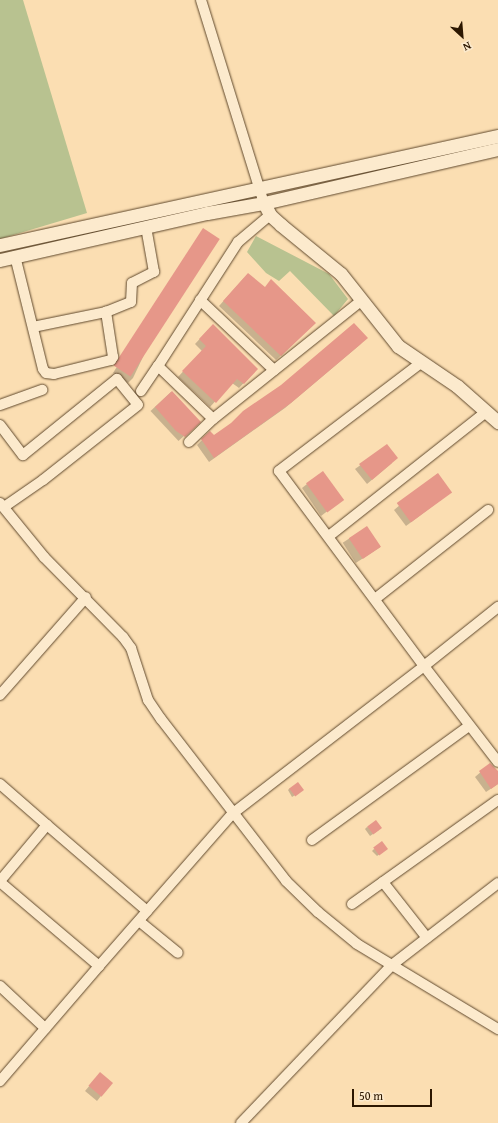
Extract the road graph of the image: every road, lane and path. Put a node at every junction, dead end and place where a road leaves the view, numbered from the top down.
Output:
1 (201, 0) edge
2 (498, 136) edge
3 (498, 149) edge
4 (260, 187) junction
5 (267, 209) junction
6 (146, 227) junction
7 (0, 245) edge
8 (14, 256) junction
9 (0, 260) edge
10 (200, 300) junction
11 (362, 300) junction
12 (106, 312) junction
13 (33, 327) junction
14 (422, 362) junction
15 (158, 366) junction
16 (274, 370) junction
17 (42, 390) dead end
18 (141, 391) dead end
19 (0, 405) edge
20 (486, 412) junction
21 (213, 419) junction
22 (498, 422) edge
23 (0, 425) edge
24 (188, 442) dead end
25 (2, 505) edge
26 (488, 510) dead end
27 (329, 536) junction
28 (86, 597) junction
29 (375, 599) junction
30 (498, 607) edge
31 (424, 666) junction
32 (0, 695) edge
33 (469, 726) junction
34 (498, 762) edge
35 (0, 784) edge
36 (498, 800) edge
37 (232, 814) junction
38 (47, 825) junction
39 (312, 840) dead end
40 (0, 881) edge
41 (383, 882) junction
42 (498, 883) edge
43 (352, 904) dead end
44 (147, 911) junction
45 (139, 921) junction
46 (427, 938) junction
47 (178, 953) dead end
48 (392, 965) junction
49 (99, 966) junction
50 (0, 986) edge
51 (45, 1028) junction
52 (498, 1029) edge
53 (0, 1081) edge
54 (248, 1121) edge

1 - 4 street
2 - 4 street
3 - 5 street
4 - 5 street
4 - 7 street
5 - 6 street
5 - 10 street
5 - 11 street
6 - 8 street
6 - 12 street
8 - 9 street
8 - 13 street
10 - 15 street
10 - 16 street
11 - 14 street
11 - 16 street
12 - 13 street
12 - 13 street
14 - 20 street
14 - 27 street
15 - 18 street
15 - 21 street
16 - 21 street
17 - 19 street
20 - 22 street
20 - 27 street
21 - 24 street
23 - 25 street
25 - 28 street
26 - 29 street
27 - 29 street
28 - 32 street
28 - 37 street
29 - 31 street
30 - 31 street
31 - 33 street
31 - 37 street
33 - 34 street
33 - 39 street
35 - 38 street
36 - 41 street
37 - 44 street
37 - 48 street
38 - 40 street
38 - 44 street
40 - 49 street
41 - 43 street
41 - 46 street
42 - 46 street
44 - 45 street
45 - 47 street
45 - 49 street
46 - 48 street
48 - 52 street
48 - 54 street
49 - 51 street
50 - 51 street
51 - 53 street

